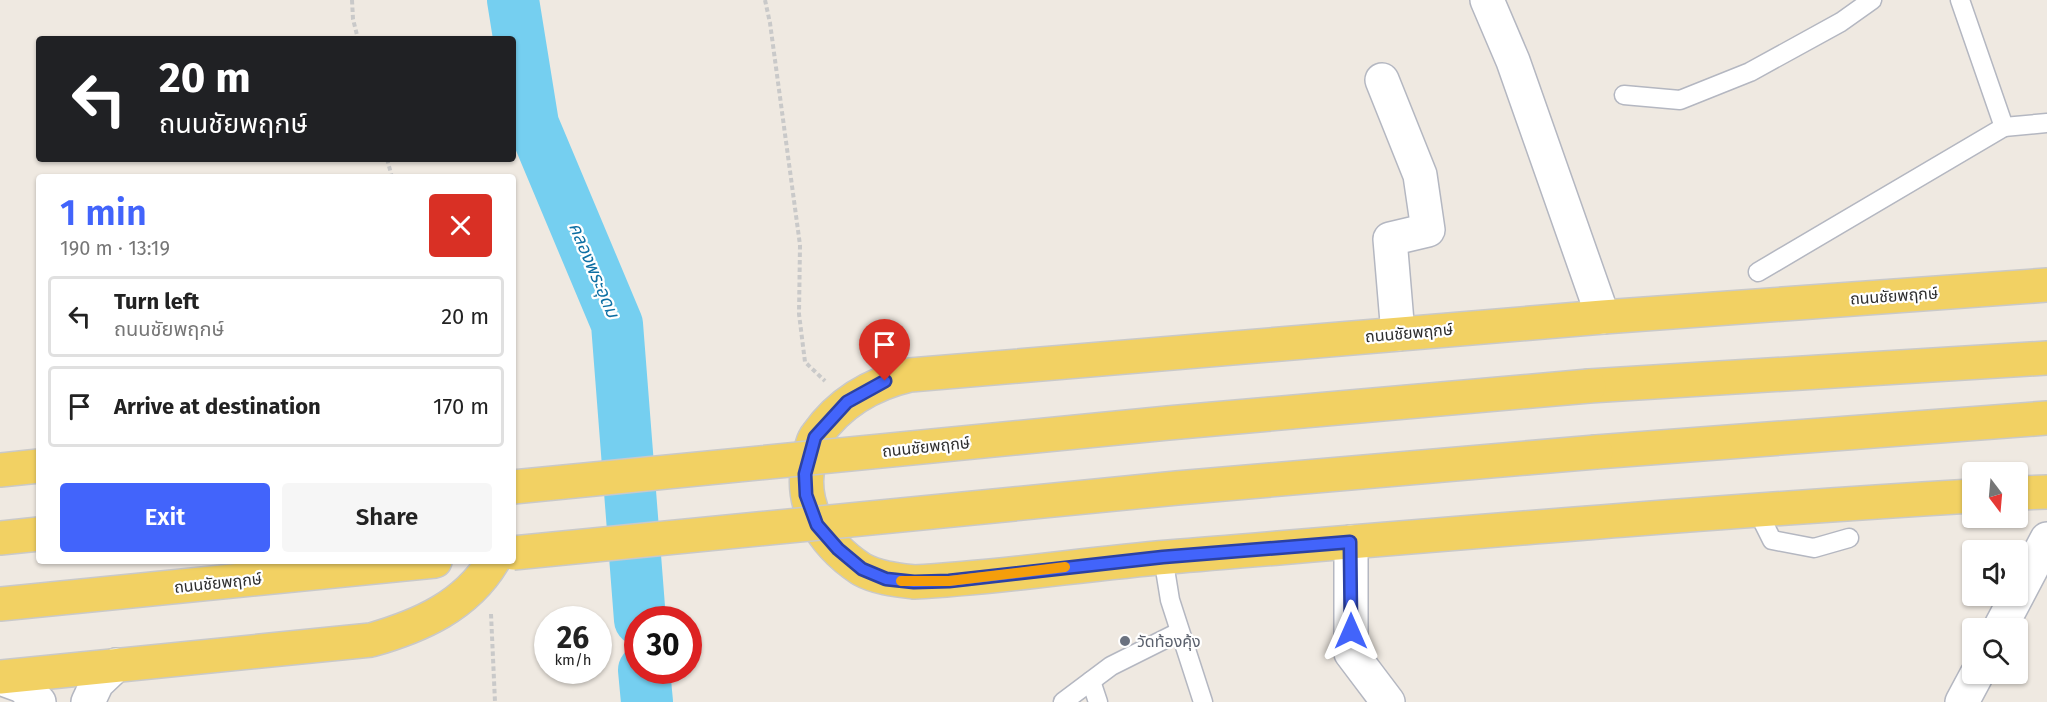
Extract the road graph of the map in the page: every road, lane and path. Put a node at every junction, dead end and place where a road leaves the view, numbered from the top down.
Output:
1 (352, 0) edge
2 (765, 0) edge
3 (1487, 0) edge
4 (1872, 0) edge
5 (1960, 0) edge
6 (357, 36) edge
7 (1382, 80) dead end
8 (1624, 95) dead end
9 (2047, 123) edge
10 (2004, 127) junction
11 (1758, 272) dead end
12 (2047, 285) edge
13 (1603, 317) junction
14 (1398, 334) junction
15 (2047, 358) edge
16 (847, 402) junction
17 (2047, 418) edge
18 (36, 466) edge
19 (0, 470) edge
20 (516, 488) edge
21 (2047, 492) edge
22 (2028, 493) edge
23 (1962, 497) edge
24 (1762, 508) junction
25 (36, 534) edge
26 (0, 538) edge
27 (1849, 538) dead end
28 (2047, 539) edge
29 (1350, 542) junction
30 (1163, 557) junction
31 (516, 559) edge
32 (405, 564) edge
33 (495, 564) edge
34 (498, 564) edge
35 (0, 604) edge
36 (2006, 618) edge
37 (1179, 632) junction
38 (116, 665) junction
39 (0, 678) edge
40 (1091, 681) junction
41 (1972, 684) edge
42 (39, 702) edge
43 (88, 702) edge
44 (495, 702) edge
45 (1063, 702) edge
46 (1098, 702) edge
47 (1203, 702) edge
48 (1388, 702) edge
49 (1962, 702) edge

1 - 6 path
2 - 16 path
3 - 13 street
4 - 8 lane
5 - 10 lane
7 - 14 street
9 - 10 lane
10 - 11 lane
12 - 13 main road, ถนนชัยพฤกษ์
13 - 14 main road, ถนนชัยพฤกษ์
14 - 16 main road, ถนนชัยพฤกษ์
15 - 20 main road, ถนนชัยพฤกษ์, bridge
16 - 30 main road, ถนนชัยพฤกษ์
17 - 31 main road, bridge
18 - 19 main road
21 - 22 main road
23 - 24 main road, ถนนชัยพฤกษ์
24 - 27 lane
24 - 29 main road, ถนนชัยพฤกษ์
25 - 26 main road
28 - 36 street
29 - 30 main road, ถนนชัยพฤกษ์
29 - 48 street
30 - 37 lane
32 - 35 main road, ถนนชัยพฤกษ์
33 - 38 main road
34 - 44 path
37 - 40 lane
37 - 47 lane
38 - 39 main road
38 - 43 street
39 - 42 street
40 - 45 lane
40 - 46 lane
41 - 49 street

